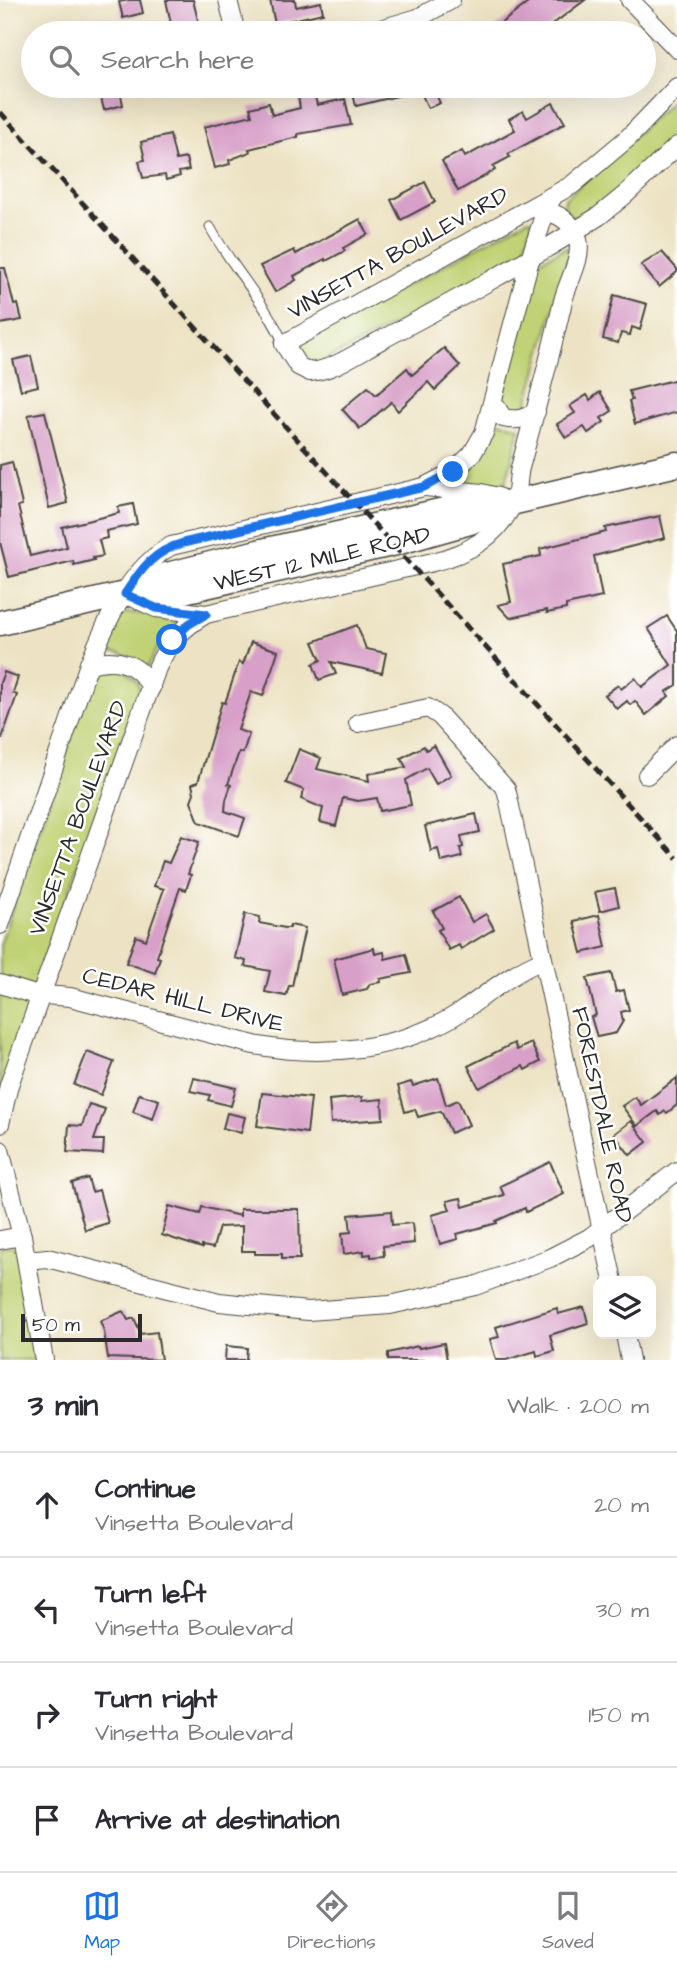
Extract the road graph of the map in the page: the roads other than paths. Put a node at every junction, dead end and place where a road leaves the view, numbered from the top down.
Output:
1 (228, 0) edge
2 (451, 0) edge
3 (629, 0) edge
4 (233, 21) edge
5 (408, 21) edge
6 (650, 21) edge
7 (656, 28) edge
8 (677, 49) edge
9 (677, 87) edge
10 (677, 146) edge
11 (544, 205) junction
12 (210, 228) dead end
13 (575, 232) junction
14 (531, 256) junction
15 (284, 344) junction
16 (493, 402) junction
17 (536, 412) junction
18 (677, 464) edge
19 (424, 487) junction
20 (515, 502) junction
21 (125, 594) junction
22 (206, 614) junction
23 (0, 623) edge
24 (89, 664) junction
25 (151, 688) junction
26 (358, 723) dead end
27 (677, 745) edge
28 (647, 775) dead end
29 (0, 925) edge
30 (543, 960) junction
31 (0, 984) edge
32 (40, 995) junction
33 (0, 1124) edge
34 (0, 1150) edge
35 (677, 1171) edge
36 (602, 1229) junction
37 (22, 1236) junction
38 (0, 1240) edge
39 (27, 1260) junction
40 (612, 1276) edge
41 (626, 1339) edge
42 (44, 1360) edge
43 (630, 1360) edge

1 - 4 street
2 - 5 street
3 - 6 street
7 - 8 street
9 - 11 street, VINSETTA BOULEVARD
10 - 13 street, VINSETTA BOULEVARD
11 - 13 street, VINSETTA BOULEVARD
11 - 14 street, VINSETTA BOULEVARD
11 - 15 street, VINSETTA BOULEVARD
12 - 15 lane
13 - 14 street, VINSETTA BOULEVARD
13 - 17 street, VINSETTA BOULEVARD
14 - 15 street, VINSETTA BOULEVARD
14 - 16 street, VINSETTA BOULEVARD
16 - 17 street
16 - 19 street, VINSETTA BOULEVARD
17 - 20 street, VINSETTA BOULEVARD
18 - 20 main road, WEST 12 MILE ROAD
19 - 20 street, VINSETTA BOULEVARD
19 - 21 street, VINSETTA BOULEVARD
20 - 21 main road, WEST 12 MILE ROAD
20 - 22 street, VINSETTA BOULEVARD
21 - 22 street, VINSETTA BOULEVARD
21 - 23 main road, WEST 12 MILE ROAD
21 - 24 street, VINSETTA BOULEVARD
22 - 25 street, VINSETTA BOULEVARD
24 - 25 street, VINSETTA BOULEVARD
24 - 29 street, VINSETTA BOULEVARD
25 - 32 street, VINSETTA BOULEVARD
26 - 30 street, FORESTDALE ROAD
27 - 28 street
30 - 32 street, CEDAR HILL DRIVE
30 - 36 street, FORESTDALE ROAD
31 - 32 street, CEDAR HILL DRIVE
32 - 33 street, VINSETTA BOULEVARD
34 - 37 street
35 - 36 street
36 - 39 street
36 - 40 street, FORESTDALE ROAD
37 - 38 street
37 - 39 street
39 - 42 street
41 - 43 street

